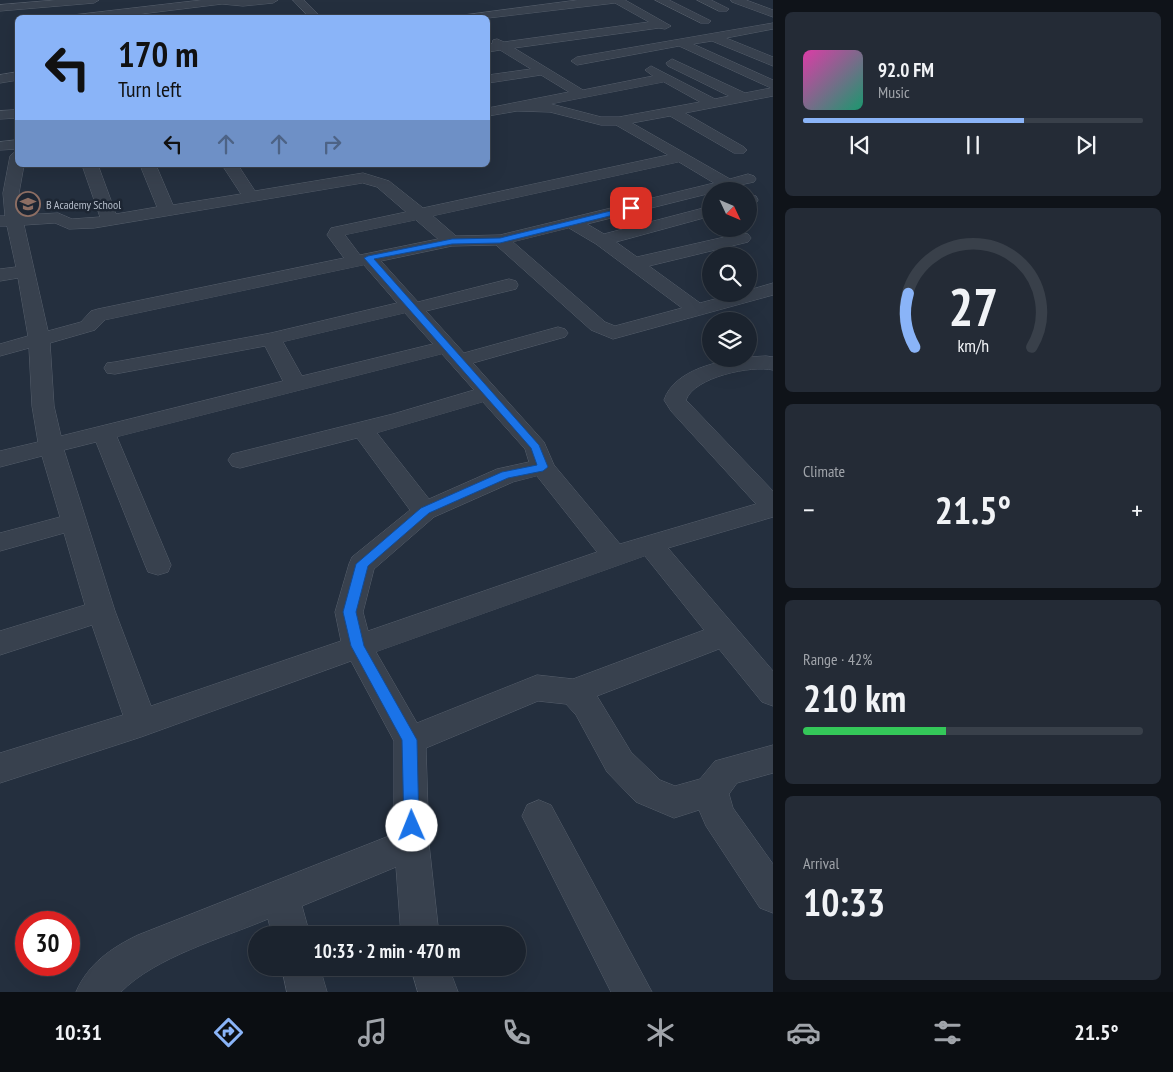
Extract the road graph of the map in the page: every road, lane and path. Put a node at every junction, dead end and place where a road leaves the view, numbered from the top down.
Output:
1 (89, 0) edge
2 (273, 0) edge
3 (298, 0) edge
4 (617, 0) edge
5 (660, 0) edge
6 (702, 0) edge
7 (736, 0) edge
8 (222, 1) edge
9 (587, 1) edge
10 (183, 2) edge
11 (551, 6) junction
12 (0, 8) edge
13 (501, 8) junction
14 (723, 9) dead end
15 (194, 14) dead end
16 (773, 14) edge
17 (92, 15) edge
18 (98, 15) edge
19 (314, 15) edge
20 (474, 15) edge
21 (565, 15) dead end
22 (737, 18) dead end
23 (519, 21) dead end
24 (705, 21) dead end
25 (579, 24) dead end
26 (661, 24) junction
27 (769, 29) edge
28 (533, 30) dead end
29 (594, 33) junction
30 (713, 37) junction
31 (490, 38) edge
32 (547, 40) junction
33 (681, 43) junction
34 (502, 46) junction
35 (490, 48) edge
36 (621, 54) junction
37 (577, 61) junction
38 (773, 62) edge
39 (672, 63) dead end
40 (589, 69) dead end
41 (543, 71) junction
42 (15, 76) edge
43 (665, 78) junction
44 (0, 79) edge
45 (490, 80) edge
46 (773, 85) edge
47 (773, 92) edge
48 (586, 93) junction
49 (495, 96) dead end
50 (744, 98) junction
51 (713, 103) junction
52 (515, 107) junction
53 (619, 111) junction
54 (672, 111) junction
55 (490, 112) edge
56 (15, 114) edge
57 (0, 115) edge
58 (15, 144) edge
59 (0, 146) edge
60 (739, 150) dead end
61 (682, 157) junction
62 (16, 167) edge
63 (91, 167) edge
64 (149, 167) edge
65 (231, 167) edge
66 (748, 179) dead end
67 (725, 182) edge
68 (736, 182) edge
69 (702, 191) edge
70 (251, 197) junction
71 (167, 210) junction
72 (702, 213) edge
73 (418, 214) junction
74 (7, 221) edge
75 (110, 221) junction
76 (573, 223) junction
77 (742, 238) dead end
78 (500, 240) junction
79 (602, 240) junction
80 (452, 241) junction
81 (362, 260) junction
82 (633, 264) junction
83 (26, 270) junction
84 (0, 275) edge
85 (509, 285) dead end
86 (773, 289) edge
87 (410, 308) junction
88 (698, 311) junction
89 (558, 333) dead end
90 (39, 338) junction
91 (271, 339) junction
92 (0, 350) edge
93 (451, 354) junction
94 (773, 364) edge
95 (115, 368) dead end
96 (295, 384) junction
97 (488, 393) junction
98 (362, 429) junction
99 (103, 432) junction
100 (51, 446) junction
101 (0, 459) edge
102 (240, 460) dead end
103 (543, 467) junction
104 (773, 508) edge
105 (425, 511) junction
106 (73, 522) junction
107 (0, 542) edge
108 (650, 544) junction
109 (615, 556) junction
110 (158, 565) dead end
111 (101, 611) junction
112 (723, 635) junction
113 (0, 643) edge
114 (357, 646) junction
115 (574, 692) junction
116 (773, 694) edge
117 (141, 723) junction
118 (410, 740) junction
119 (773, 759) edge
120 (0, 768) edge
121 (711, 791) junction
122 (539, 816) dead end
123 (412, 844) junction
124 (773, 895) edge
125 (280, 896) junction
126 (289, 926) edge
127 (419, 926) edge
128 (302, 976) edge
129 (433, 976) edge
130 (96, 992) edge
131 (307, 992) edge
132 (438, 992) edge
133 (632, 992) edge

1 - 12 street
1 - 17 street
2 - 8 street
3 - 19 street
4 - 9 street
4 - 26 street
5 - 24 street
6 - 14 street
7 - 16 street
8 - 10 street
9 - 11 street
10 - 15 street
10 - 18 street
11 - 13 street
11 - 21 street
13 - 20 street
13 - 23 street
22 - 27 street
25 - 29 street
26 - 29 street
26 - 30 street
27 - 30 street
28 - 32 street
29 - 32 street
30 - 33 street
30 - 38 street
31 - 34 street
32 - 34 street
32 - 37 street
33 - 36 street
33 - 46 street
34 - 35 street
34 - 41 street
36 - 37 street
36 - 43 street
37 - 40 street
39 - 50 street
41 - 45 street
41 - 48 street
42 - 44 street
43 - 48 street
43 - 51 street
47 - 50 street
48 - 52 street
48 - 53 street
49 - 52 street
50 - 51 street
51 - 54 street
52 - 53 street
52 - 55 street
53 - 54 street
53 - 61 street
54 - 60 street
56 - 57 street
58 - 59 street
61 - 67 street
61 - 73 street
62 - 74 street
63 - 75 street
64 - 71 street
65 - 70 street
66 - 68 street
69 - 76 street
70 - 71 street
70 - 73 street
71 - 75 street
72 - 79 street
73 - 80 street
73 - 81 street
74 - 75 street
74 - 83 street
76 - 78 street
76 - 79 street
77 - 82 street
78 - 80 street
78 - 88 street
79 - 82 street
80 - 81 street
81 - 87 street
81 - 90 street
82 - 88 street
83 - 84 street
83 - 90 street
85 - 87 street
86 - 88 street
87 - 91 street
87 - 93 street
89 - 93 street
90 - 92 street
90 - 100 street
91 - 95 street
91 - 96 street
93 - 96 street
93 - 97 street
94 - 104 street
96 - 99 street
97 - 98 street
97 - 103 street
98 - 102 street
98 - 105 street
99 - 100 street
99 - 110 street
100 - 101 street
100 - 106 street
103 - 105 street
103 - 109 street
104 - 108 street
105 - 114 street
106 - 107 street
106 - 111 street
108 - 109 street
108 - 112 street
109 - 114 street
111 - 113 street
111 - 117 street
112 - 115 street
112 - 116 street
114 - 117 street
114 - 118 street
115 - 118 street
115 - 121 street
117 - 120 street
118 - 123 street
119 - 121 street
121 - 124 street
122 - 133 street
123 - 125 street
123 - 127 street
125 - 126 street
125 - 130 street
128 - 131 street
129 - 132 street

